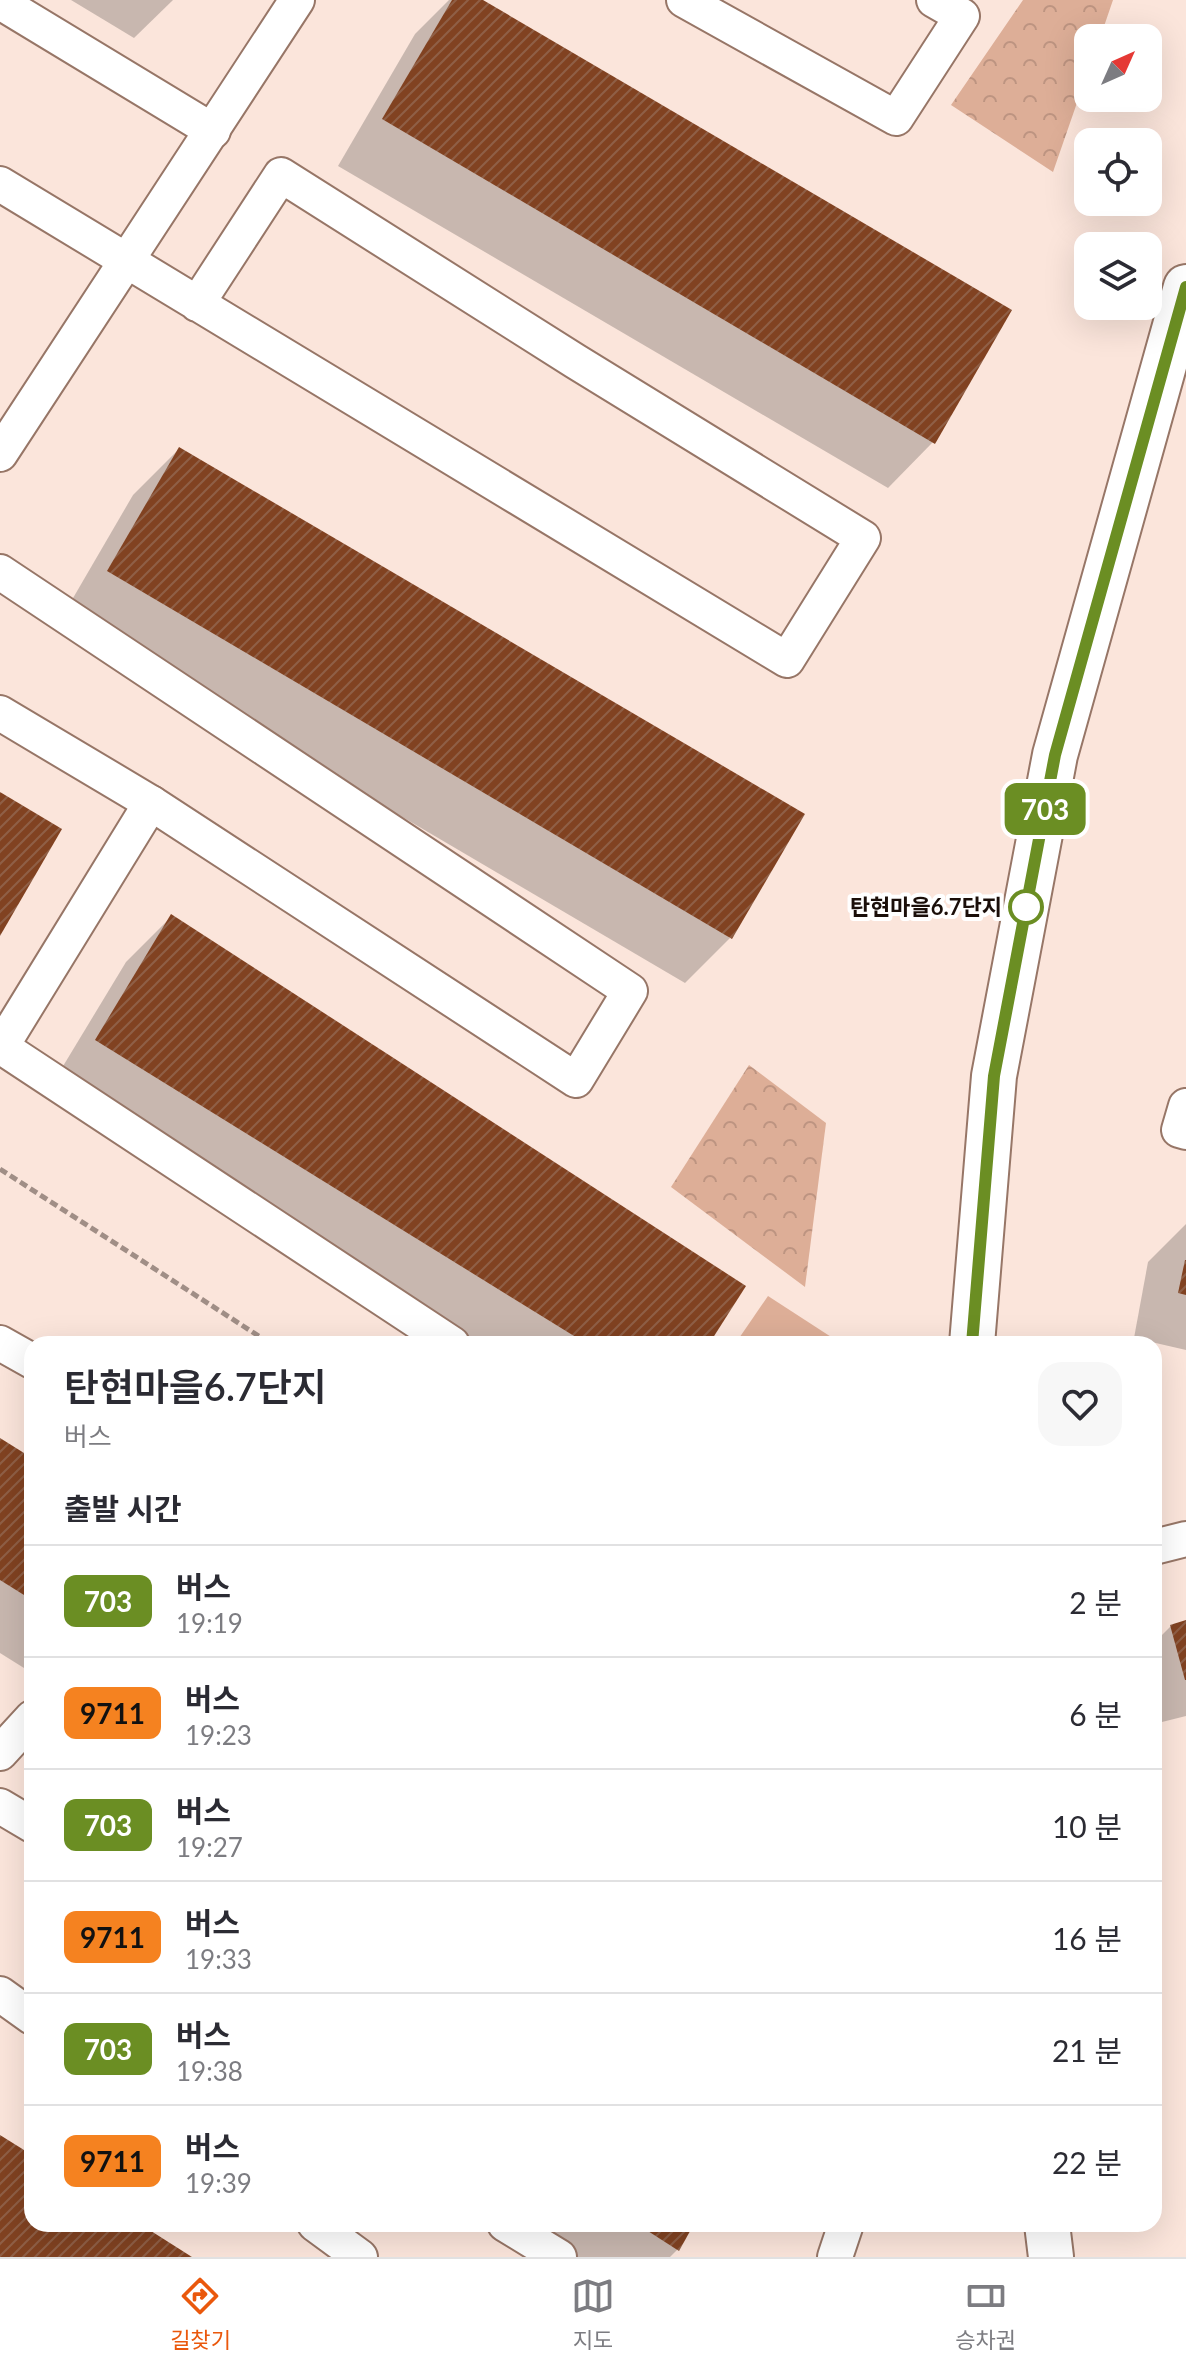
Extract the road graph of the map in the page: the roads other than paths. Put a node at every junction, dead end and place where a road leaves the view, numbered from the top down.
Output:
1 (297, 0) edge
2 (684, 0) edge
3 (934, 0) edge
4 (0, 2) edge
5 (213, 131) junction
6 (0, 184) edge
7 (126, 261) junction
8 (1186, 287) edge
9 (197, 304) junction
10 (0, 454) edge
11 (0, 572) edge
12 (0, 713) edge
13 (151, 803) junction
14 (0, 1046) edge
15 (1186, 1106) edge
16 (1186, 1132) edge
17 (440, 1336) edge
18 (973, 1336) edge
19 (0, 1343) edge
20 (24, 1356) edge
21 (1186, 1539) edge
22 (1162, 1545) edge
23 (24, 1727) edge
24 (0, 1753) edge
25 (0, 1806) edge
26 (24, 1820) edge
27 (326, 2232) edge
28 (518, 2232) edge
29 (843, 2232) edge
30 (1048, 2232) edge
31 (360, 2257) edge
32 (559, 2257) edge
33 (835, 2257) edge
34 (1051, 2257) edge

1 - 5 lane
2 - 3 lane
4 - 5 lane
5 - 7 lane
6 - 7 lane
7 - 9 lane
7 - 10 lane
8 - 18 main road
9 - 9 lane
11 - 13 lane
12 - 13 lane
13 - 14 lane
14 - 17 lane
15 - 16 lane
19 - 20 lane
21 - 22 lane
23 - 24 lane
25 - 26 lane
27 - 31 lane
28 - 32 lane
29 - 33 lane
30 - 34 main road

